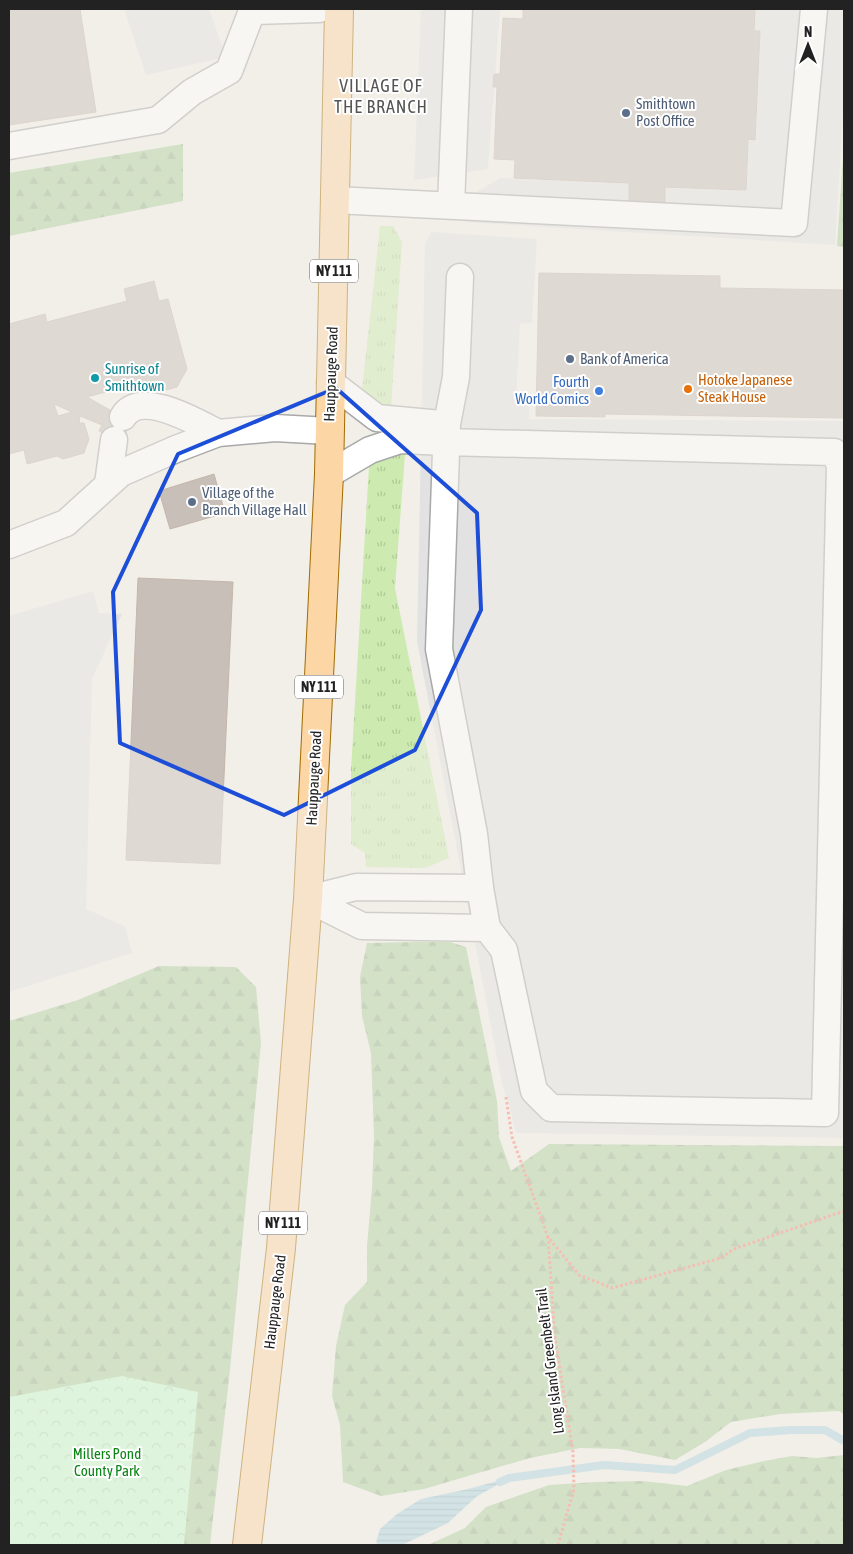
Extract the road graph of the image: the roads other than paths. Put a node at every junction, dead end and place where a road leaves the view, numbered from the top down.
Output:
1 (319, 9) edge
2 (338, 9) edge
3 (459, 9) edge
4 (814, 9) edge
5 (251, 10) edge
6 (9, 146) edge
7 (336, 200) junction
8 (451, 206) junction
9 (460, 277) dead end
10 (330, 382) junction
11 (329, 431) junction
12 (218, 433) junction
13 (447, 433) junction
14 (329, 474) junction
15 (108, 484) junction
16 (9, 545) edge
17 (480, 888) junction
18 (308, 899) junction
19 (487, 928) junction
20 (247, 1545) edge

1 - 5 street
2 - 7 main road, Hauppauge Road / NY 111
3 - 8 street
4 - 8 street
5 - 6 street
7 - 8 street
7 - 10 main road, Hauppauge Road / NY 111
9 - 13 street
10 - 11 main road, Hauppauge Road / NY 111
10 - 13 street
11 - 12 street
11 - 14 main road, Hauppauge Road / NY 111
12 - 15 street
12 - 15 street
13 - 14 street
13 - 17 street
13 - 19 street
14 - 18 main road, Hauppauge Road / NY 111
15 - 16 street
17 - 18 street
17 - 19 street
18 - 19 street
18 - 20 main road, Hauppauge Road / NY 111

